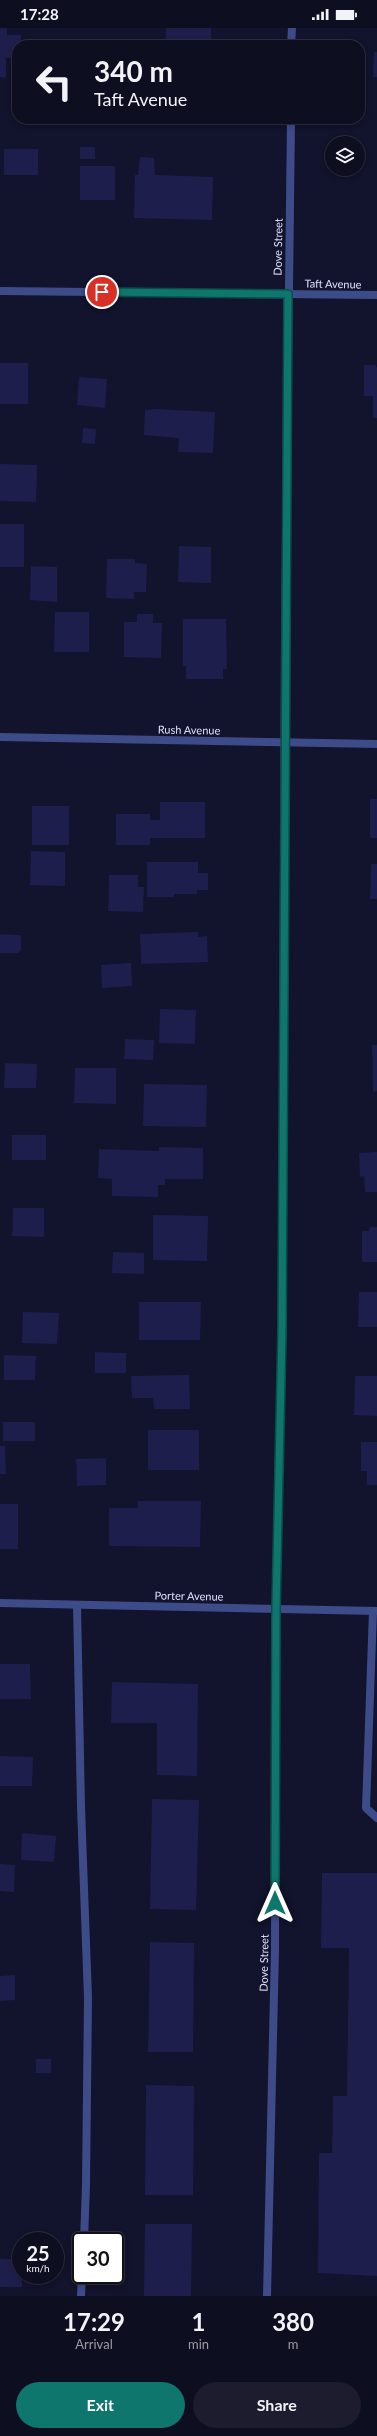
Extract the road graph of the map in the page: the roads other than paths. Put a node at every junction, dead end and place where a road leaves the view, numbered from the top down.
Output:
1 (292, 28) edge
2 (291, 40) edge
3 (291, 124) edge
4 (0, 291) edge
5 (288, 294) junction
6 (377, 295) edge
7 (0, 738) edge
8 (286, 743) junction
9 (377, 744) edge
10 (0, 1603) edge
11 (77, 1605) junction
12 (276, 1609) junction
13 (375, 1611) edge
14 (374, 1680) edge
15 (377, 1818) edge
16 (84, 2232) edge
17 (82, 2284) edge
18 (81, 2296) edge
19 (267, 2296) edge

1 - 2 street
3 - 5 street, Dove Street
4 - 5 street, Taft Avenue
5 - 6 street, Taft Avenue
5 - 8 street, Dove Street
7 - 8 street, Rush Avenue
8 - 9 street, Rush Avenue
8 - 12 street, Dove Street
10 - 11 street, Porter Avenue
11 - 12 street, Porter Avenue
11 - 16 street
12 - 13 street, Porter Avenue
12 - 19 street, Dove Street
13 - 14 street
14 - 15 street
17 - 18 street

